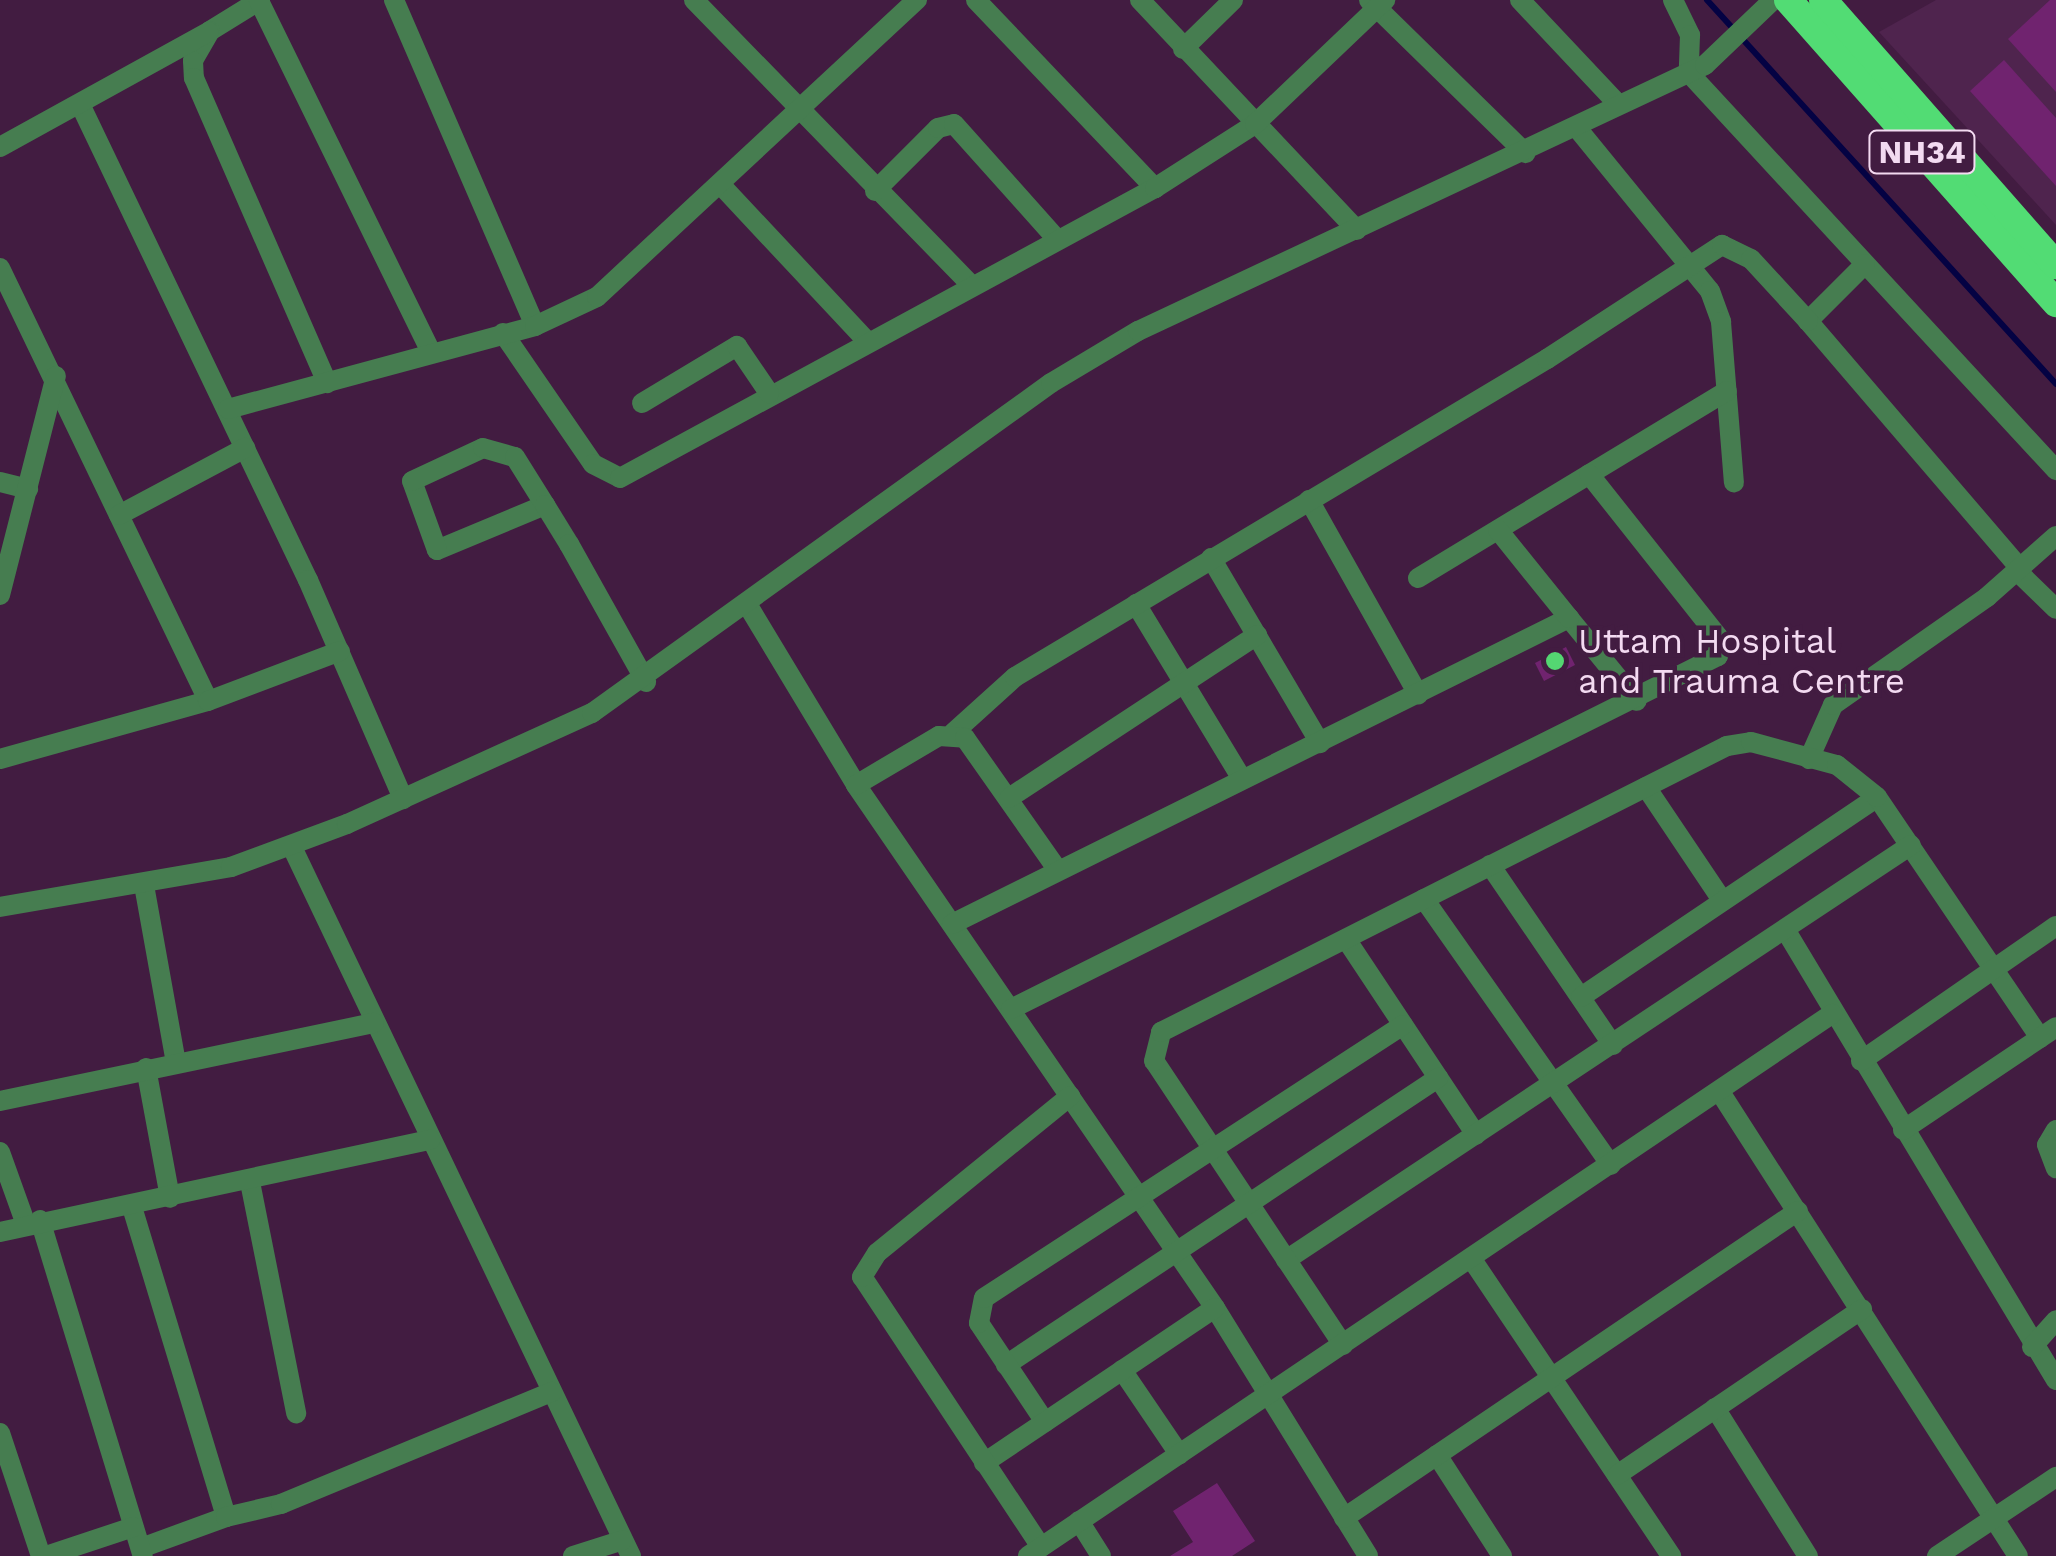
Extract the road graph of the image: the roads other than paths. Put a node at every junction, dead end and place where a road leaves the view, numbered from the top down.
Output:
1 (259, 0) edge
2 (394, 0) edge
3 (917, 0) edge
4 (976, 0) edge
5 (1140, 0) edge
6 (1233, 0) edge
7 (1520, 0) edge
8 (1673, 0) edge
9 (1773, 0) edge
10 (1788, 0) edge
11 (1823, 0) edge
12 (1377, 2) edge
13 (704, 3) edge
14 (210, 31) junction
15 (1183, 49) junction
16 (1697, 69) junction
17 (80, 104) junction
18 (1619, 105) junction
19 (800, 110) junction
20 (1256, 124) junction
21 (1577, 128) junction
22 (0, 147) edge
23 (1525, 153) junction
24 (720, 184) junction
25 (1155, 188) junction
26 (874, 191) junction
27 (1358, 230) junction
28 (1057, 239) junction
29 (1864, 264) junction
30 (2056, 265) edge
31 (1692, 268) junction
32 (3, 280) edge
33 (970, 284) junction
34 (2056, 303) edge
35 (1808, 322) junction
36 (534, 326) junction
37 (503, 333) junction
38 (866, 340) junction
39 (431, 352) junction
40 (56, 376) junction
41 (327, 382) junction
42 (1727, 390) junction
43 (769, 394) junction
44 (642, 402) dead end
45 (228, 409) junction
46 (245, 448) junction
47 (2056, 470) edge
48 (1589, 474) junction
49 (0, 482) edge
50 (1734, 482) dead end
51 (28, 489) junction
52 (1309, 500) junction
53 (546, 505) junction
54 (120, 515) junction
55 (1498, 530) junction
56 (2056, 536) edge
57 (1211, 558) junction
58 (2018, 570) junction
59 (1418, 578) dead end
60 (0, 595) edge
61 (746, 604) junction
62 (1136, 604) junction
63 (2056, 609) edge
64 (1569, 618) junction
65 (1257, 635) junction
66 (340, 651) junction
67 (1181, 678) junction
68 (646, 682) junction
69 (1418, 694) junction
70 (208, 701) junction
71 (1636, 701) junction
72 (953, 732) junction
73 (1320, 743) junction
74 (1810, 758) junction
75 (0, 759) edge
76 (1242, 779) junction
77 (856, 785) junction
78 (1646, 787) junction
79 (1877, 797) junction
80 (1010, 798) junction
81 (403, 800) junction
82 (1911, 845) junction
83 (292, 846) junction
84 (1490, 865) junction
85 (1057, 869) junction
86 (144, 885) junction
87 (1424, 899) junction
88 (1722, 900) junction
89 (0, 907) edge
90 (952, 924) junction
91 (2056, 926) edge
92 (1786, 931) junction
93 (1346, 939) junction
94 (1996, 968) junction
95 (1581, 997) junction
96 (1011, 1009) junction
97 (1832, 1014) junction
98 (374, 1022) junction
99 (1403, 1024) junction
100 (2048, 1033) edge
101 (1612, 1045) junction
102 (176, 1062) junction
103 (1861, 1062) junction
104 (146, 1068) junction
105 (1438, 1078) junction
106 (1554, 1084) junction
107 (1720, 1092) junction
108 (1070, 1096) junction
109 (0, 1101) edge
110 (1903, 1130) junction
111 (2056, 1130) edge
112 (1476, 1136) junction
113 (430, 1140) junction
114 (0, 1152) edge
115 (1215, 1152) junction
116 (1611, 1165) junction
117 (2056, 1168) edge
118 (250, 1182) junction
119 (170, 1198) junction
120 (1142, 1200) junction
121 (1250, 1204) junction
122 (132, 1207) junction
123 (1798, 1211) junction
124 (32, 1221) junction
125 (0, 1232) edge
126 (1178, 1252) junction
127 (1471, 1258) junction
128 (1286, 1260) junction
129 (1215, 1308) junction
130 (1862, 1309) junction
131 (2056, 1320) edge
132 (1343, 1345) junction
133 (2032, 1346) junction
134 (1006, 1364) junction
135 (1122, 1370) junction
136 (1552, 1378) junction
137 (2056, 1380) edge
138 (552, 1392) junction
139 (1268, 1395) junction
140 (1715, 1408) junction
141 (296, 1413) dead end
142 (1045, 1422) junction
143 (0, 1433) edge
144 (1179, 1454) junction
145 (1437, 1455) junction
146 (984, 1463) junction
147 (1616, 1475) junction
148 (2056, 1478) edge
149 (226, 1517) junction
150 (1344, 1518) junction
151 (1995, 1518) junction
152 (1079, 1521) junction
153 (133, 1527) junction
154 (627, 1548) edge
155 (1034, 1551) edge
156 (142, 1552) edge
157 (43, 1556) edge
158 (573, 1556) edge
159 (1101, 1556) edge
160 (1368, 1556) edge
161 (1502, 1556) edge
162 (1671, 1556) edge
163 (1808, 1556) edge
164 (1937, 1556) edge
165 (2018, 1556) edge

1 - 14 street
1 - 39 street
2 - 36 street
3 - 19 street
4 - 25 street
5 - 15 street
6 - 15 street
7 - 18 street
8 - 16 street
9 - 16 street
10 - 34 highway, NH34
11 - 30 highway, NH34
12 - 20 street
12 - 23 street
13 - 19 street
14 - 17 street
14 - 41 street
15 - 20 street
16 - 18 street
16 - 29 street
17 - 22 street
17 - 45 street
18 - 21 street
19 - 24 street
19 - 26 street
20 - 25 street
20 - 27 street
21 - 23 street
21 - 31 street
23 - 27 street
24 - 36 street
24 - 38 street
25 - 28 street
26 - 28 street
26 - 33 street
27 - 61 street
28 - 33 street
29 - 35 street
29 - 47 street
31 - 35 street
31 - 42 street
31 - 52 street
32 - 40 street
33 - 38 street
35 - 58 street
36 - 37 street
37 - 39 street
37 - 43 street
38 - 43 street
39 - 41 street
40 - 51 street
40 - 54 street
41 - 45 street
42 - 48 street
42 - 50 street
43 - 44 street
45 - 46 street
46 - 54 street
46 - 66 street
48 - 55 street
48 - 71 street
49 - 51 street
51 - 60 street
52 - 57 street
52 - 69 street
53 - 53 street
53 - 68 street
54 - 70 street
55 - 59 street
55 - 64 street
56 - 58 street
57 - 62 street
57 - 65 street
58 - 63 street
58 - 74 street
61 - 68 street
61 - 77 street
62 - 67 street
62 - 72 street
64 - 69 street
64 - 71 street
65 - 67 street
65 - 73 street
66 - 70 street
66 - 81 street
67 - 76 street
67 - 80 street
68 - 81 street
69 - 73 street
70 - 75 street
71 - 96 street
72 - 77 street
72 - 80 street
73 - 76 street
74 - 78 street
74 - 79 street
76 - 85 street
77 - 90 street
78 - 84 street
78 - 88 street
79 - 82 street
79 - 88 street
80 - 85 street
81 - 83 street
82 - 92 street
82 - 94 street
83 - 86 street
83 - 98 street
84 - 87 street
84 - 95 street
85 - 90 street
86 - 89 street
86 - 102 street
87 - 93 street
87 - 106 street
88 - 95 street
90 - 96 street
91 - 94 street
92 - 97 street
92 - 101 street
93 - 99 street
93 - 115 street
94 - 100 street
94 - 103 street
95 - 101 street
96 - 108 street
97 - 103 street
97 - 107 street
98 - 102 street
98 - 113 street
99 - 105 street
99 - 115 street
100 - 110 street
101 - 106 street
102 - 104 street
103 - 110 street
104 - 109 street
104 - 119 street
105 - 112 street
105 - 121 street
106 - 112 street
106 - 116 street
107 - 116 street
107 - 123 street
108 - 120 street
108 - 146 street
110 - 133 street
111 - 117 street
112 - 128 street
113 - 118 street
113 - 138 street
114 - 124 street
115 - 120 street
115 - 121 street
116 - 127 street
118 - 119 street
118 - 141 street
119 - 122 street
120 - 126 street
120 - 134 street
121 - 126 street
121 - 128 street
122 - 124 street
122 - 149 street
123 - 130 street
123 - 136 street
124 - 125 street
124 - 153 street
126 - 129 street
126 - 134 street
127 - 132 street
127 - 136 street
128 - 132 street
129 - 135 street
129 - 139 street
130 - 140 street
130 - 151 street
131 - 133 street
132 - 139 street
133 - 137 street
134 - 142 street
135 - 142 street
135 - 144 street
136 - 145 street
136 - 147 street
138 - 149 street
138 - 154 street
139 - 144 street
139 - 150 street
140 - 147 street
140 - 163 street
142 - 146 street
143 - 157 street
144 - 152 street
145 - 150 street
145 - 161 street
146 - 155 street
147 - 162 street
148 - 151 street
149 - 156 street
150 - 160 street
151 - 164 street
151 - 165 street
152 - 155 street
152 - 159 street
153 - 156 street
153 - 157 street
154 - 158 street

